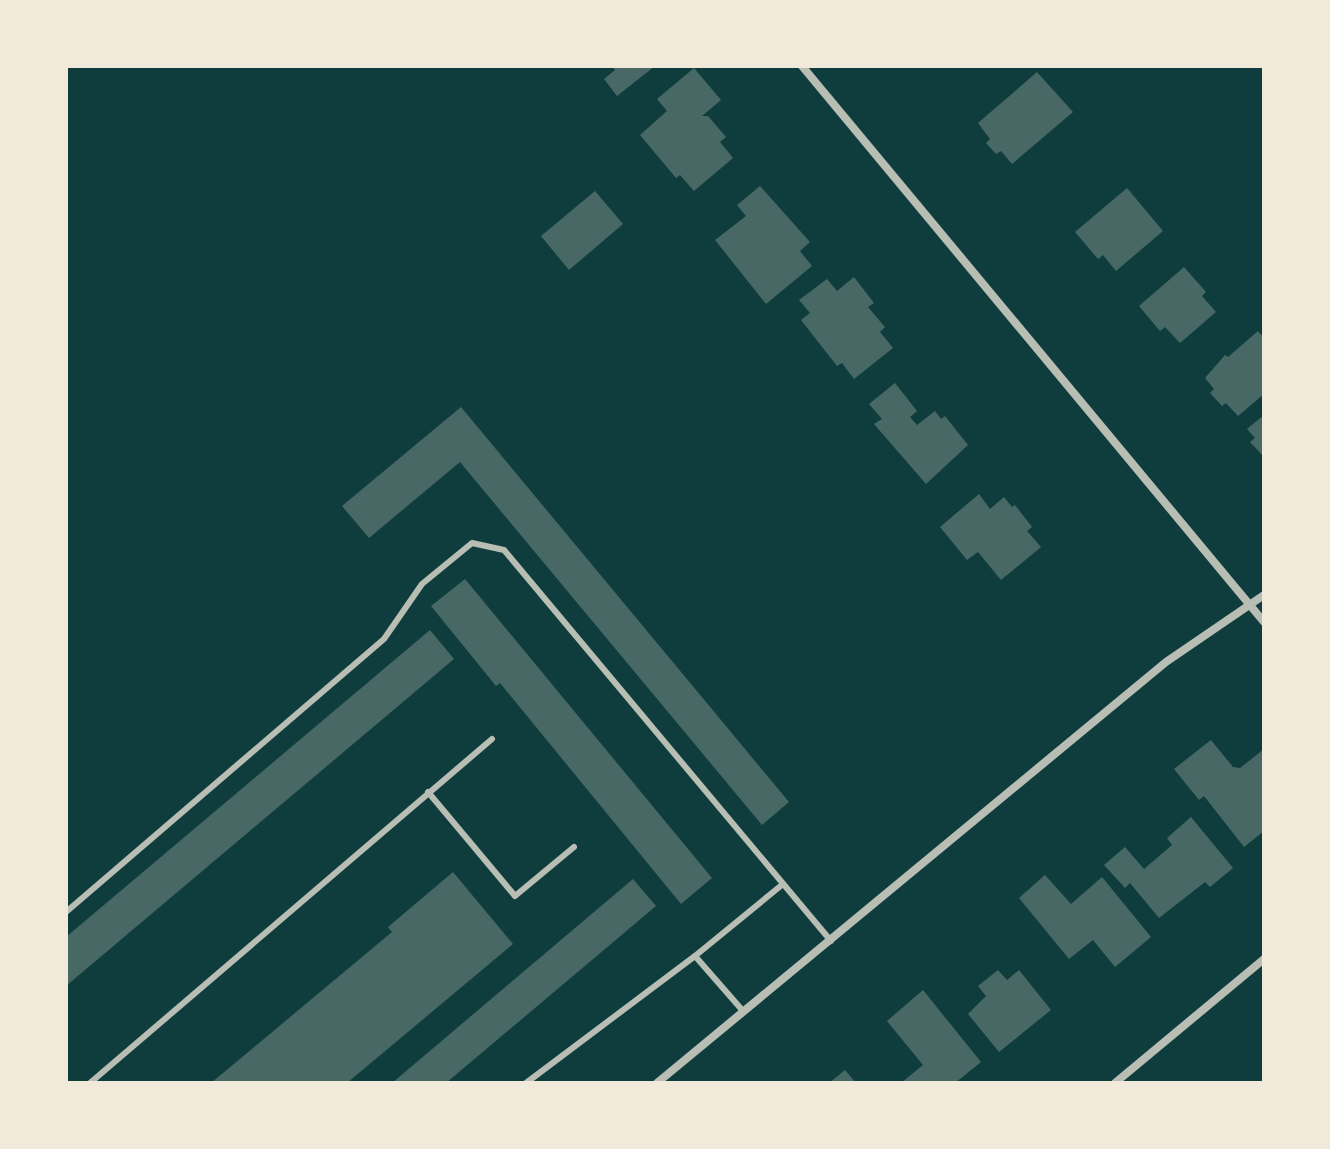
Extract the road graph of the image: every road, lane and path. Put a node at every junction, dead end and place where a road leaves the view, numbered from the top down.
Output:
1 (802, 66) edge
2 (1264, 595) edge
3 (1249, 604) junction
4 (1264, 622) edge
5 (492, 739) dead end
6 (428, 792) junction
7 (574, 847) dead end
8 (783, 884) junction
9 (66, 912) edge
10 (831, 941) junction
11 (695, 956) junction
12 (1264, 959) edge
13 (743, 1011) junction
14 (90, 1083) edge
15 (526, 1083) edge
16 (657, 1083) edge
17 (1115, 1083) edge

1 - 3 street
2 - 3 street
3 - 4 street
3 - 10 street
5 - 6 lane
6 - 7 lane
6 - 14 lane
8 - 9 lane
8 - 10 lane
8 - 11 lane
10 - 13 street
11 - 13 lane
11 - 15 lane
12 - 17 street
13 - 16 street

